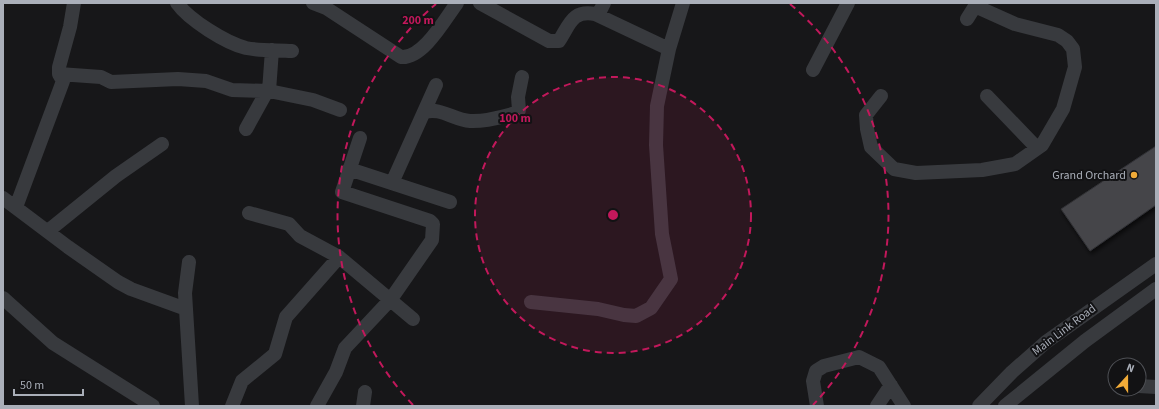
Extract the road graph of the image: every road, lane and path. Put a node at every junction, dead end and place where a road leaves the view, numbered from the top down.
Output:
1 (74, 3) edge
2 (177, 3) edge
3 (457, 3) edge
4 (480, 3) edge
5 (683, 3) edge
6 (848, 3) edge
7 (323, 5) edge
8 (976, 5) edge
9 (601, 9) edge
10 (967, 19) dead end
11 (669, 49) junction
12 (272, 50) junction
13 (292, 51) dead end
14 (814, 70) dead end
15 (59, 74) junction
16 (522, 77) dead end
17 (436, 85) dead end
18 (268, 91) junction
19 (881, 96) dead end
20 (987, 96) dead end
21 (340, 110) dead end
22 (425, 112) junction
23 (246, 129) dead end
24 (360, 138) dead end
25 (162, 144) dead end
26 (1037, 148) junction
27 (349, 169) junction
28 (392, 183) junction
29 (3, 198) edge
30 (450, 202) dead end
31 (16, 207) junction
32 (249, 213) dead end
33 (48, 231) junction
34 (339, 258) junction
35 (189, 262) dead end
36 (1156, 264) edge
37 (1156, 289) edge
38 (3, 298) edge
39 (391, 299) junction
40 (531, 302) dead end
41 (186, 309) junction
42 (414, 319) dead end
43 (891, 385) junction
44 (138, 402) edge
45 (153, 406) edge
46 (192, 406) edge
47 (232, 406) edge
48 (317, 406) edge
49 (817, 406) edge
50 (876, 406) edge
51 (904, 406) edge
52 (979, 406) edge
53 (1005, 406) edge

1 - 15 street
2 - 12 street
3 - 7 street
4 - 9 street
5 - 11 street
6 - 14 street
8 - 10 street
8 - 26 street
9 - 11 street
11 - 40 street
12 - 13 street
12 - 18 street
15 - 18 street
15 - 31 street
16 - 22 street
17 - 22 street
18 - 21 street
18 - 23 street
19 - 26 street
20 - 26 street
22 - 28 street
24 - 27 street
25 - 33 street
27 - 28 street
27 - 39 street
28 - 30 street
29 - 31 street
31 - 33 street
32 - 34 street
33 - 41 street
34 - 39 street
34 - 47 street
35 - 41 street
36 - 52 street, Main Link Road
37 - 53 street, Main Link Road
38 - 44 street
39 - 42 street
39 - 48 street
41 - 46 street
43 - 49 street
43 - 50 street
43 - 51 street
44 - 45 street

